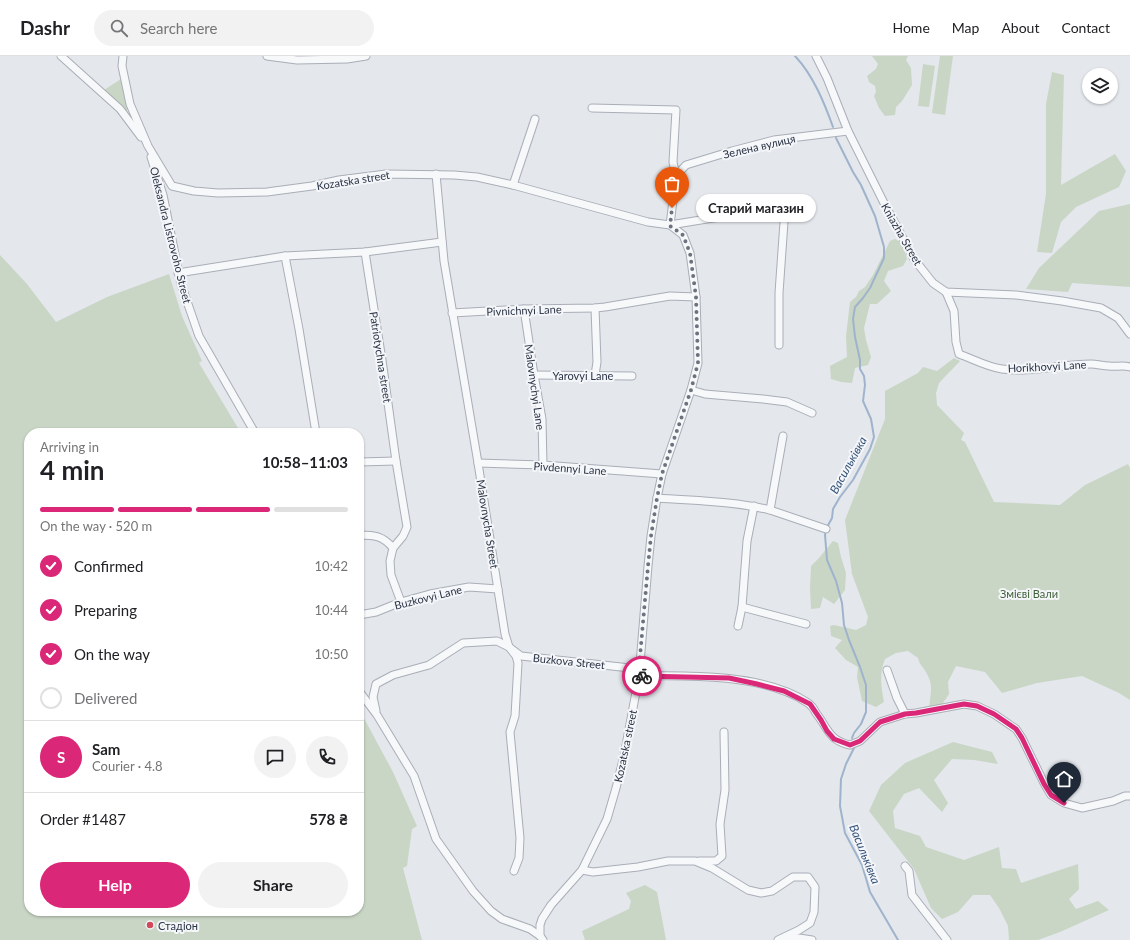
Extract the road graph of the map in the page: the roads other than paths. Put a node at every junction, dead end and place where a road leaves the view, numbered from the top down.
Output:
1 (61, 56) edge
2 (123, 56) edge
3 (267, 56) edge
4 (366, 56) edge
5 (816, 56) edge
6 (130, 104) junction
7 (592, 108) dead end
8 (120, 109) junction
9 (535, 119) dead end
10 (848, 131) junction
11 (148, 146) junction
12 (436, 174) junction
13 (676, 176) junction
14 (513, 185) junction
15 (172, 186) junction
16 (163, 196) junction
17 (670, 226) junction
18 (442, 242) junction
19 (365, 252) junction
20 (285, 256) junction
21 (178, 273) junction
22 (946, 292) junction
23 (696, 297) junction
24 (595, 308) junction
25 (524, 309) junction
26 (452, 313) junction
27 (1130, 334) edge
28 (779, 345) dead end
29 (1130, 367) edge
30 (534, 375) junction
31 (595, 375) junction
32 (632, 376) dead end
33 (691, 390) junction
34 (812, 413) dead end
35 (252, 428) edge
36 (315, 428) edge
37 (783, 436) dead end
38 (396, 461) junction
39 (364, 462) edge
40 (478, 463) junction
41 (543, 465) junction
42 (662, 474) junction
43 (657, 498) junction
44 (754, 506) junction
45 (770, 510) junction
46 (826, 529) dead end
47 (364, 535) edge
48 (393, 548) junction
49 (498, 589) junction
50 (401, 602) junction
51 (742, 608) junction
52 (364, 614) edge
53 (806, 624) dead end
54 (738, 626) dead end
55 (509, 647) junction
56 (887, 670) dead end
57 (639, 672) junction
58 (364, 698) edge
59 (905, 714) junction
60 (377, 715) junction
61 (724, 732) dead end
62 (1130, 796) edge
63 (695, 861) junction
64 (905, 866) dead end
65 (582, 870) junction
66 (514, 871) dead end
67 (541, 938) edge
68 (778, 940) edge
69 (788, 940) edge
70 (812, 940) edge
71 (948, 940) edge

1 - 8 street, Oleksandra Listrovoho Street
2 - 6 street
3 - 4 street
5 - 10 street, Kniazha Street
6 - 8 street
6 - 11 street
7 - 13 street
8 - 11 street, Oleksandra Listrovoho Street
9 - 14 street
10 - 13 street, Зелена вулиця
10 - 22 street, Kniazha Street
11 - 15 street
11 - 16 street, Oleksandra Listrovoho Street
12 - 14 street, Kozatska street
12 - 15 street, Kozatska street
12 - 18 street, Malovnycha Street
13 - 17 street
14 - 17 street, Kozatska street
15 - 16 street
16 - 21 street, Oleksandra Listrovoho Street
17 - 23 street, Kozatska street
17 - 28 street
18 - 19 street
18 - 26 street, Malovnycha Street
19 - 20 street
19 - 38 street, Patriotychna street
20 - 21 street
20 - 36 street
21 - 35 street, Oleksandra Listrovoho Street
22 - 27 street
22 - 29 street, Horikhovyi Lane
23 - 24 street, Pivnichnyi Lane
23 - 33 street, Kozatska street
24 - 25 street, Pivnichnyi Lane
24 - 31 street
25 - 26 street, Pivnichnyi Lane
25 - 30 street, Malovnychyi Lane
26 - 40 street, Malovnycha Street
30 - 31 street, Yarovyi Lane
30 - 41 street, Malovnychyi Lane
31 - 32 street, Yarovyi Lane
33 - 34 street
33 - 42 street, Kozatska street
37 - 45 street
38 - 39 street
38 - 48 street, Patriotychna street
40 - 41 street, Pivdennyi Lane
40 - 49 street, Malovnycha Street
41 - 42 street, Pivdennyi Lane
42 - 43 street, Kozatska street
43 - 44 street
43 - 57 street, Kozatska street
44 - 45 street
44 - 51 street
45 - 46 street
47 - 48 street
48 - 50 street, Patriotychna street
49 - 50 street, Buzkovyi Lane
49 - 55 street, Malovnycha Street
50 - 52 street, Buzkovyi Lane
51 - 53 street
51 - 54 street
55 - 57 street, Buzkova Street
55 - 60 street, Buzkova Street
55 - 66 street, Malovnycha Street
56 - 59 street
57 - 59 street, Buzkova Street
57 - 65 street, Kozatska street
58 - 60 street
59 - 62 street
60 - 67 street
61 - 63 street
63 - 65 street
63 - 68 street
64 - 71 street
65 - 67 street, Kozatska street
69 - 70 street

